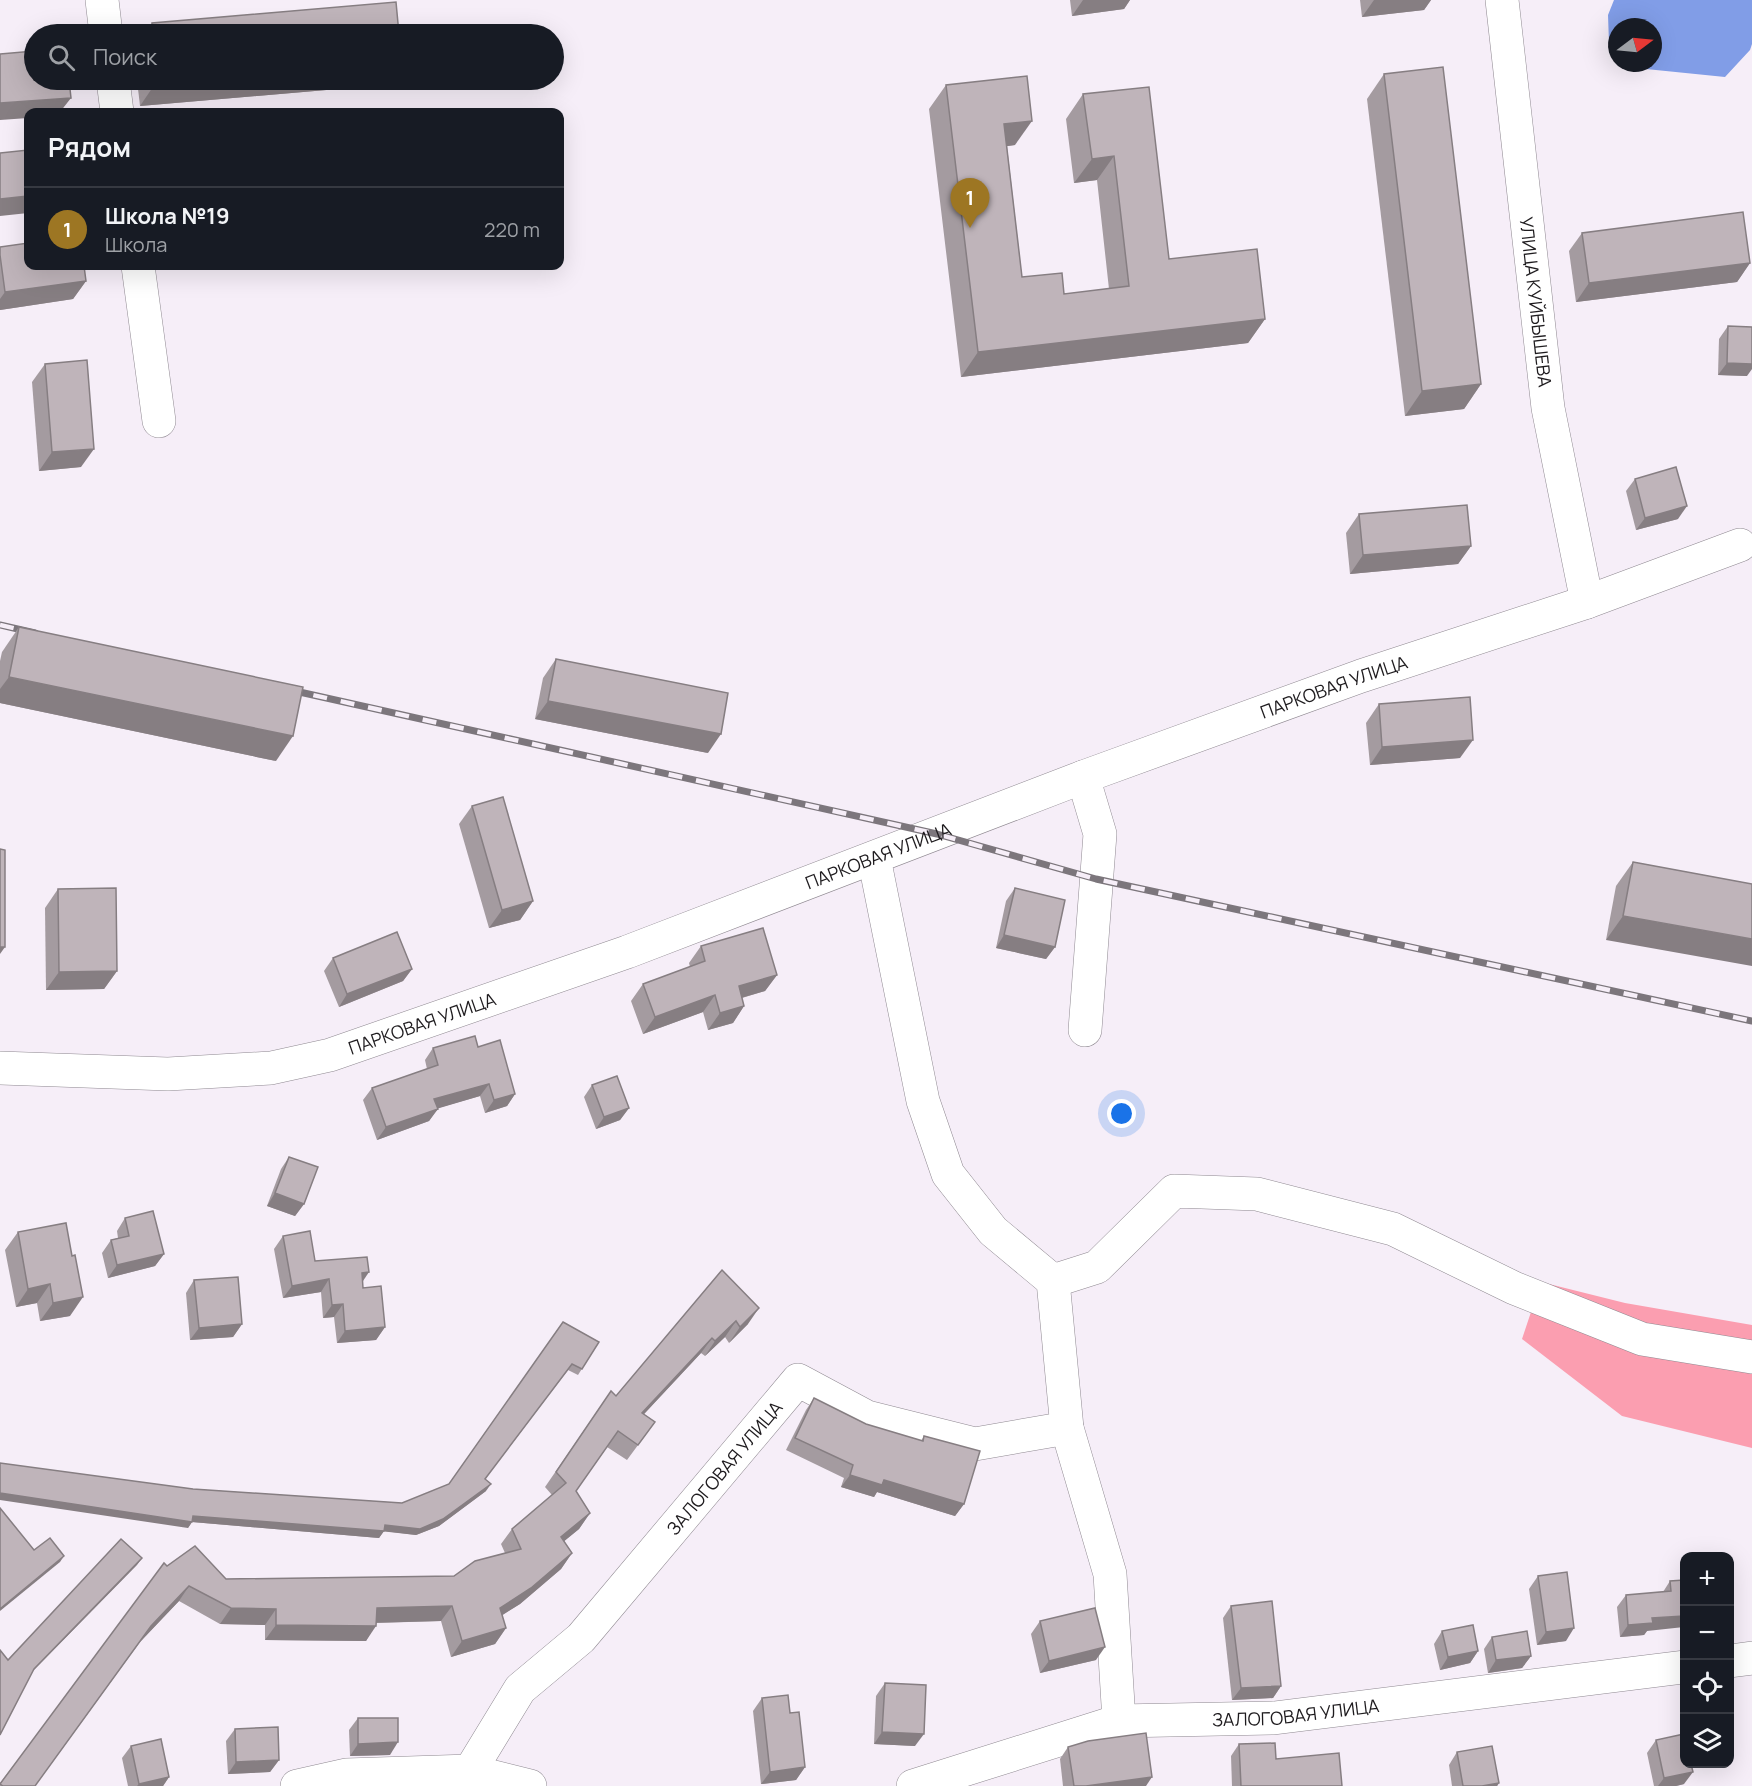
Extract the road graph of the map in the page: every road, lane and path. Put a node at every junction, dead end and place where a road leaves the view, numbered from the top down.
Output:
1 (102, 0) edge
2 (1502, 0) edge
3 (105, 24) edge
4 (114, 90) edge
5 (116, 108) edge
6 (139, 270) edge
7 (159, 421) dead end
8 (1748, 545) edge
9 (1587, 602) junction
10 (1083, 777) junction
11 (874, 858) junction
12 (1085, 1030) dead end
13 (0, 1068) edge
14 (1053, 1281) junction
15 (1752, 1357) edge
16 (1067, 1428) junction
17 (1752, 1658) edge
18 (1734, 1660) edge
19 (1680, 1667) edge
20 (1119, 1721) junction
21 (470, 1771) junction
22 (297, 1786) edge
23 (530, 1786) edge
24 (913, 1786) edge

1 - 3 street
2 - 9 street, УЛИЦА КУЙБЫШЕВА
4 - 5 street
6 - 7 street
8 - 9 street, ПАРКОВАЯ УЛИЦА
9 - 10 street, ПАРКОВАЯ УЛИЦА
10 - 11 street, ПАРКОВАЯ УЛИЦА
10 - 12 street
11 - 13 street, ПАРКОВАЯ УЛИЦА
11 - 14 street
14 - 15 street
14 - 16 street
16 - 20 street
16 - 21 street, ЗАЛОГОВАЯ УЛИЦА
17 - 18 street
19 - 20 street, ЗАЛОГОВАЯ УЛИЦА
20 - 24 street, ЗАЛОГОВАЯ УЛИЦА
21 - 22 street
21 - 23 street

